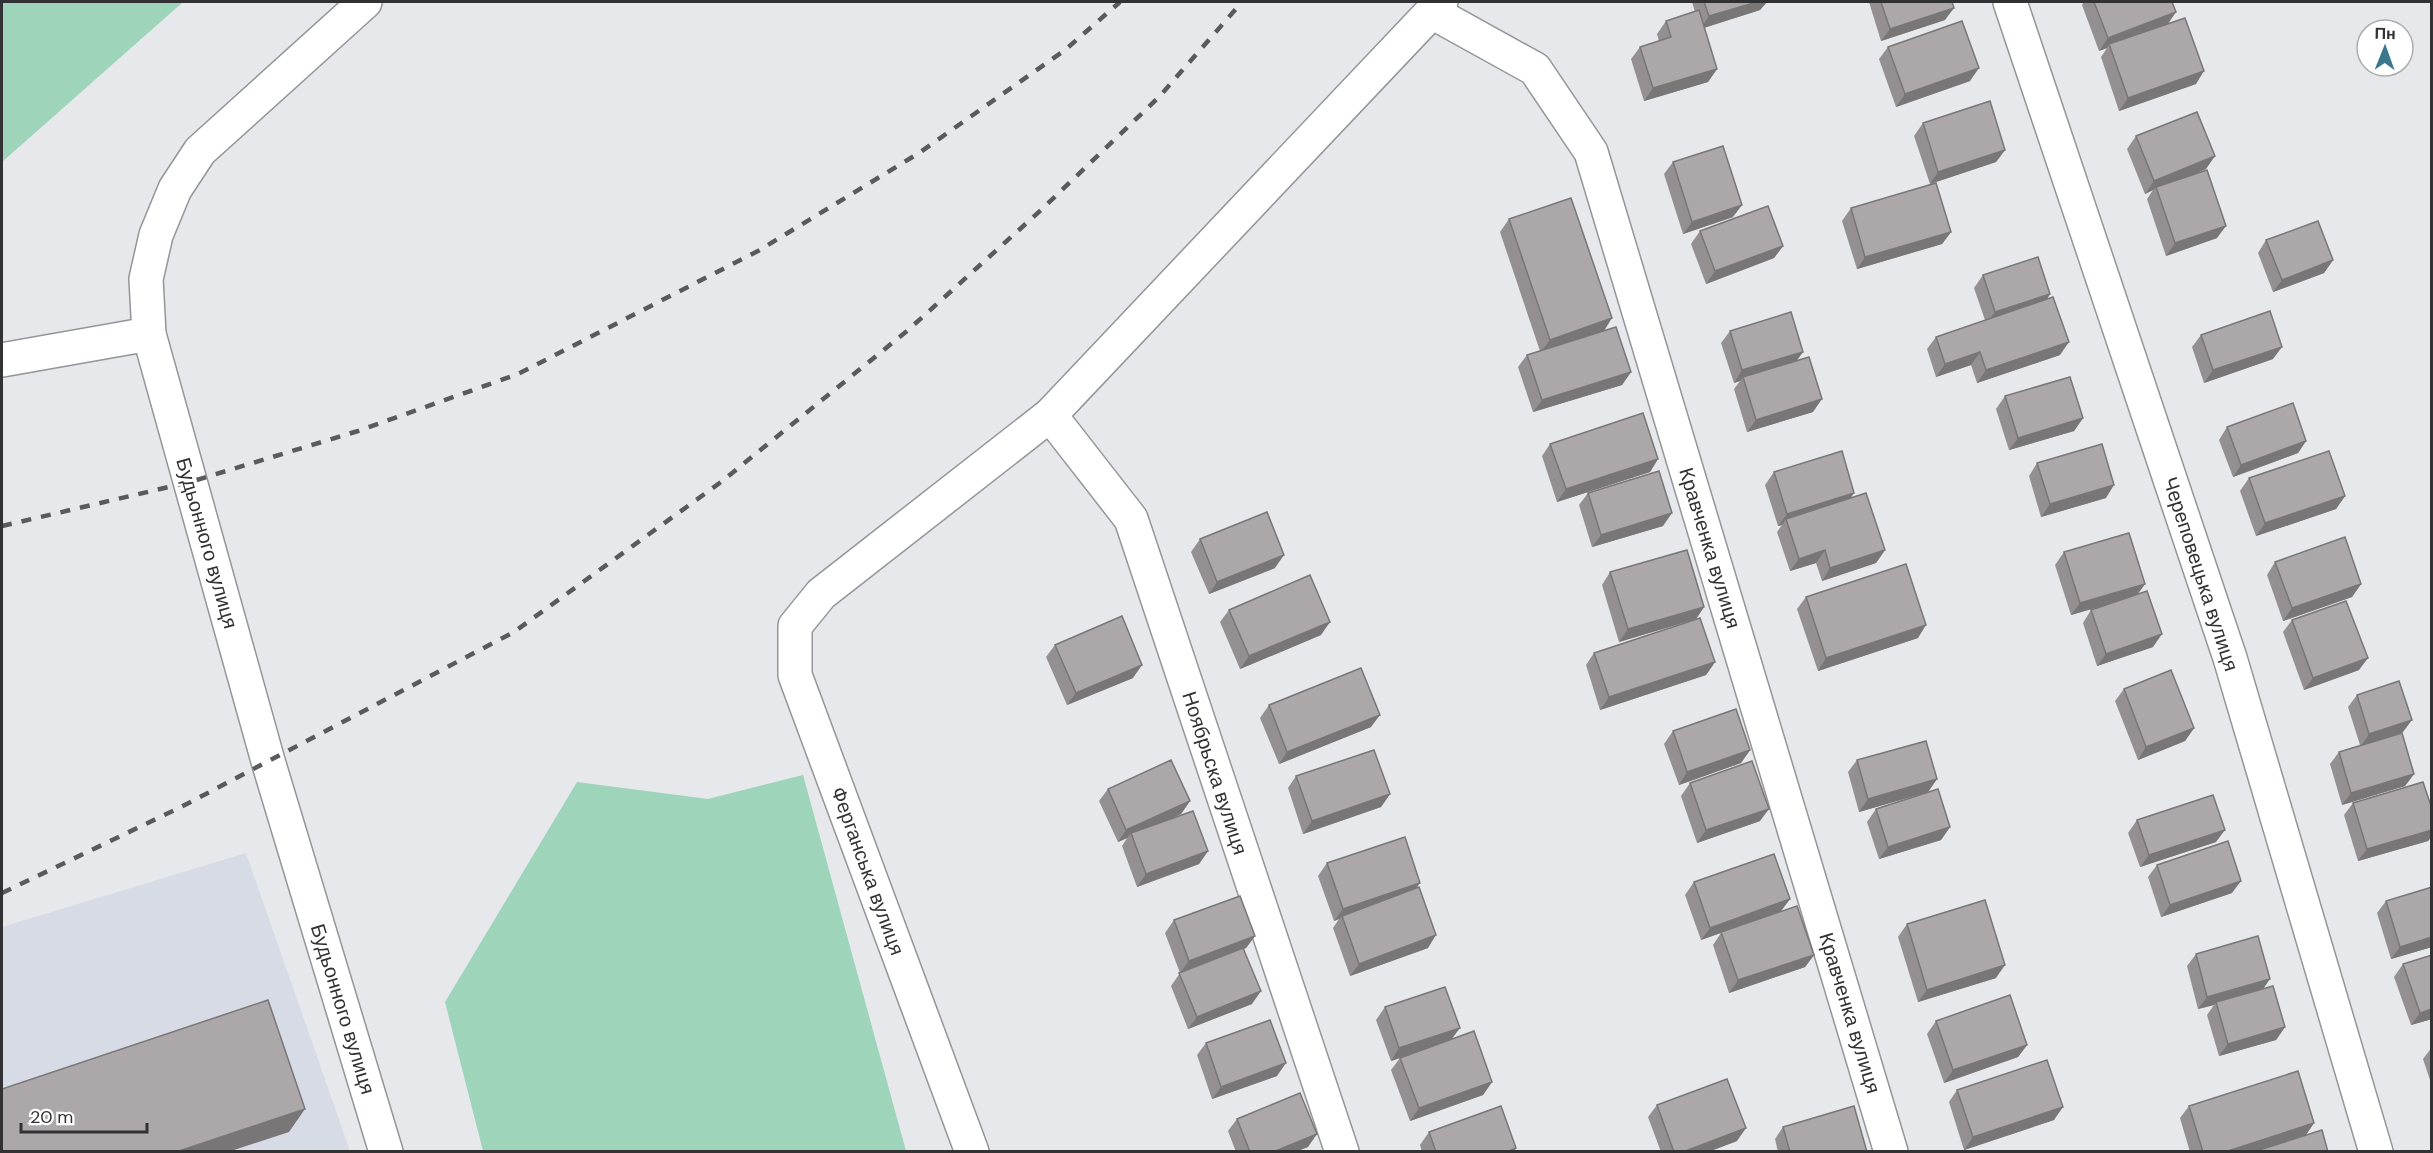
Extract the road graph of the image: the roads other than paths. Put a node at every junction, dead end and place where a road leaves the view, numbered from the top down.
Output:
1 (365, 2) edge
2 (2010, 2) edge
3 (1436, 7) edge
4 (149, 334) junction
5 (2, 360) edge
6 (1050, 415) junction
7 (386, 1152) edge
8 (972, 1152) edge
9 (1342, 1152) edge
10 (1891, 1152) edge
11 (2376, 1152) edge

1 - 4 street, Будьонного вулиця
2 - 11 street, Череповецька вулиця
3 - 6 street, Ферганська вулиця
3 - 10 street, Кравченка вулиця
4 - 5 street
4 - 7 street, Будьонного вулиця
6 - 8 street, Ферганська вулиця
6 - 9 street, Ноябрьска вулиця

